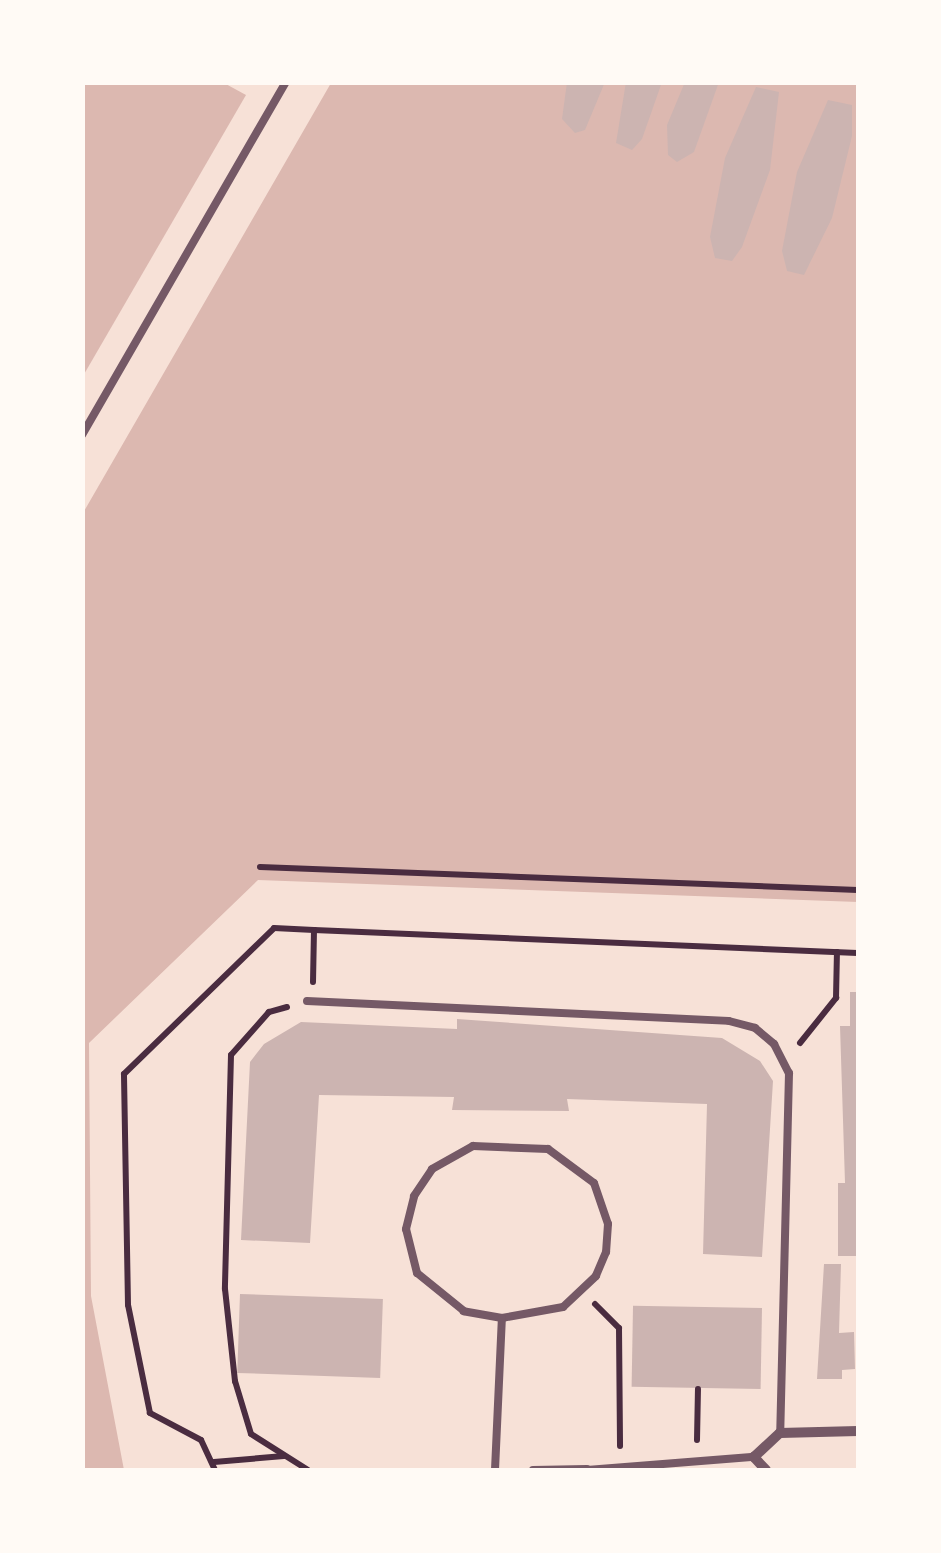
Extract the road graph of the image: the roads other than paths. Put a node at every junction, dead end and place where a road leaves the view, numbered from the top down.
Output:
1 (286, 82) edge
2 (82, 435) edge
3 (310, 1001) road end
4 (502, 1318) junction
5 (858, 1432) edge
6 (780, 1433) junction
7 (754, 1458) junction
8 (496, 1470) edge
9 (533, 1470) edge
10 (587, 1470) edge
11 (766, 1470) edge

1 - 2 lane
3 - 6 lane
4 - 4 lane
4 - 8 lane
5 - 6 street
6 - 7 street
7 - 10 lane
7 - 11 street
9 - 10 lane

